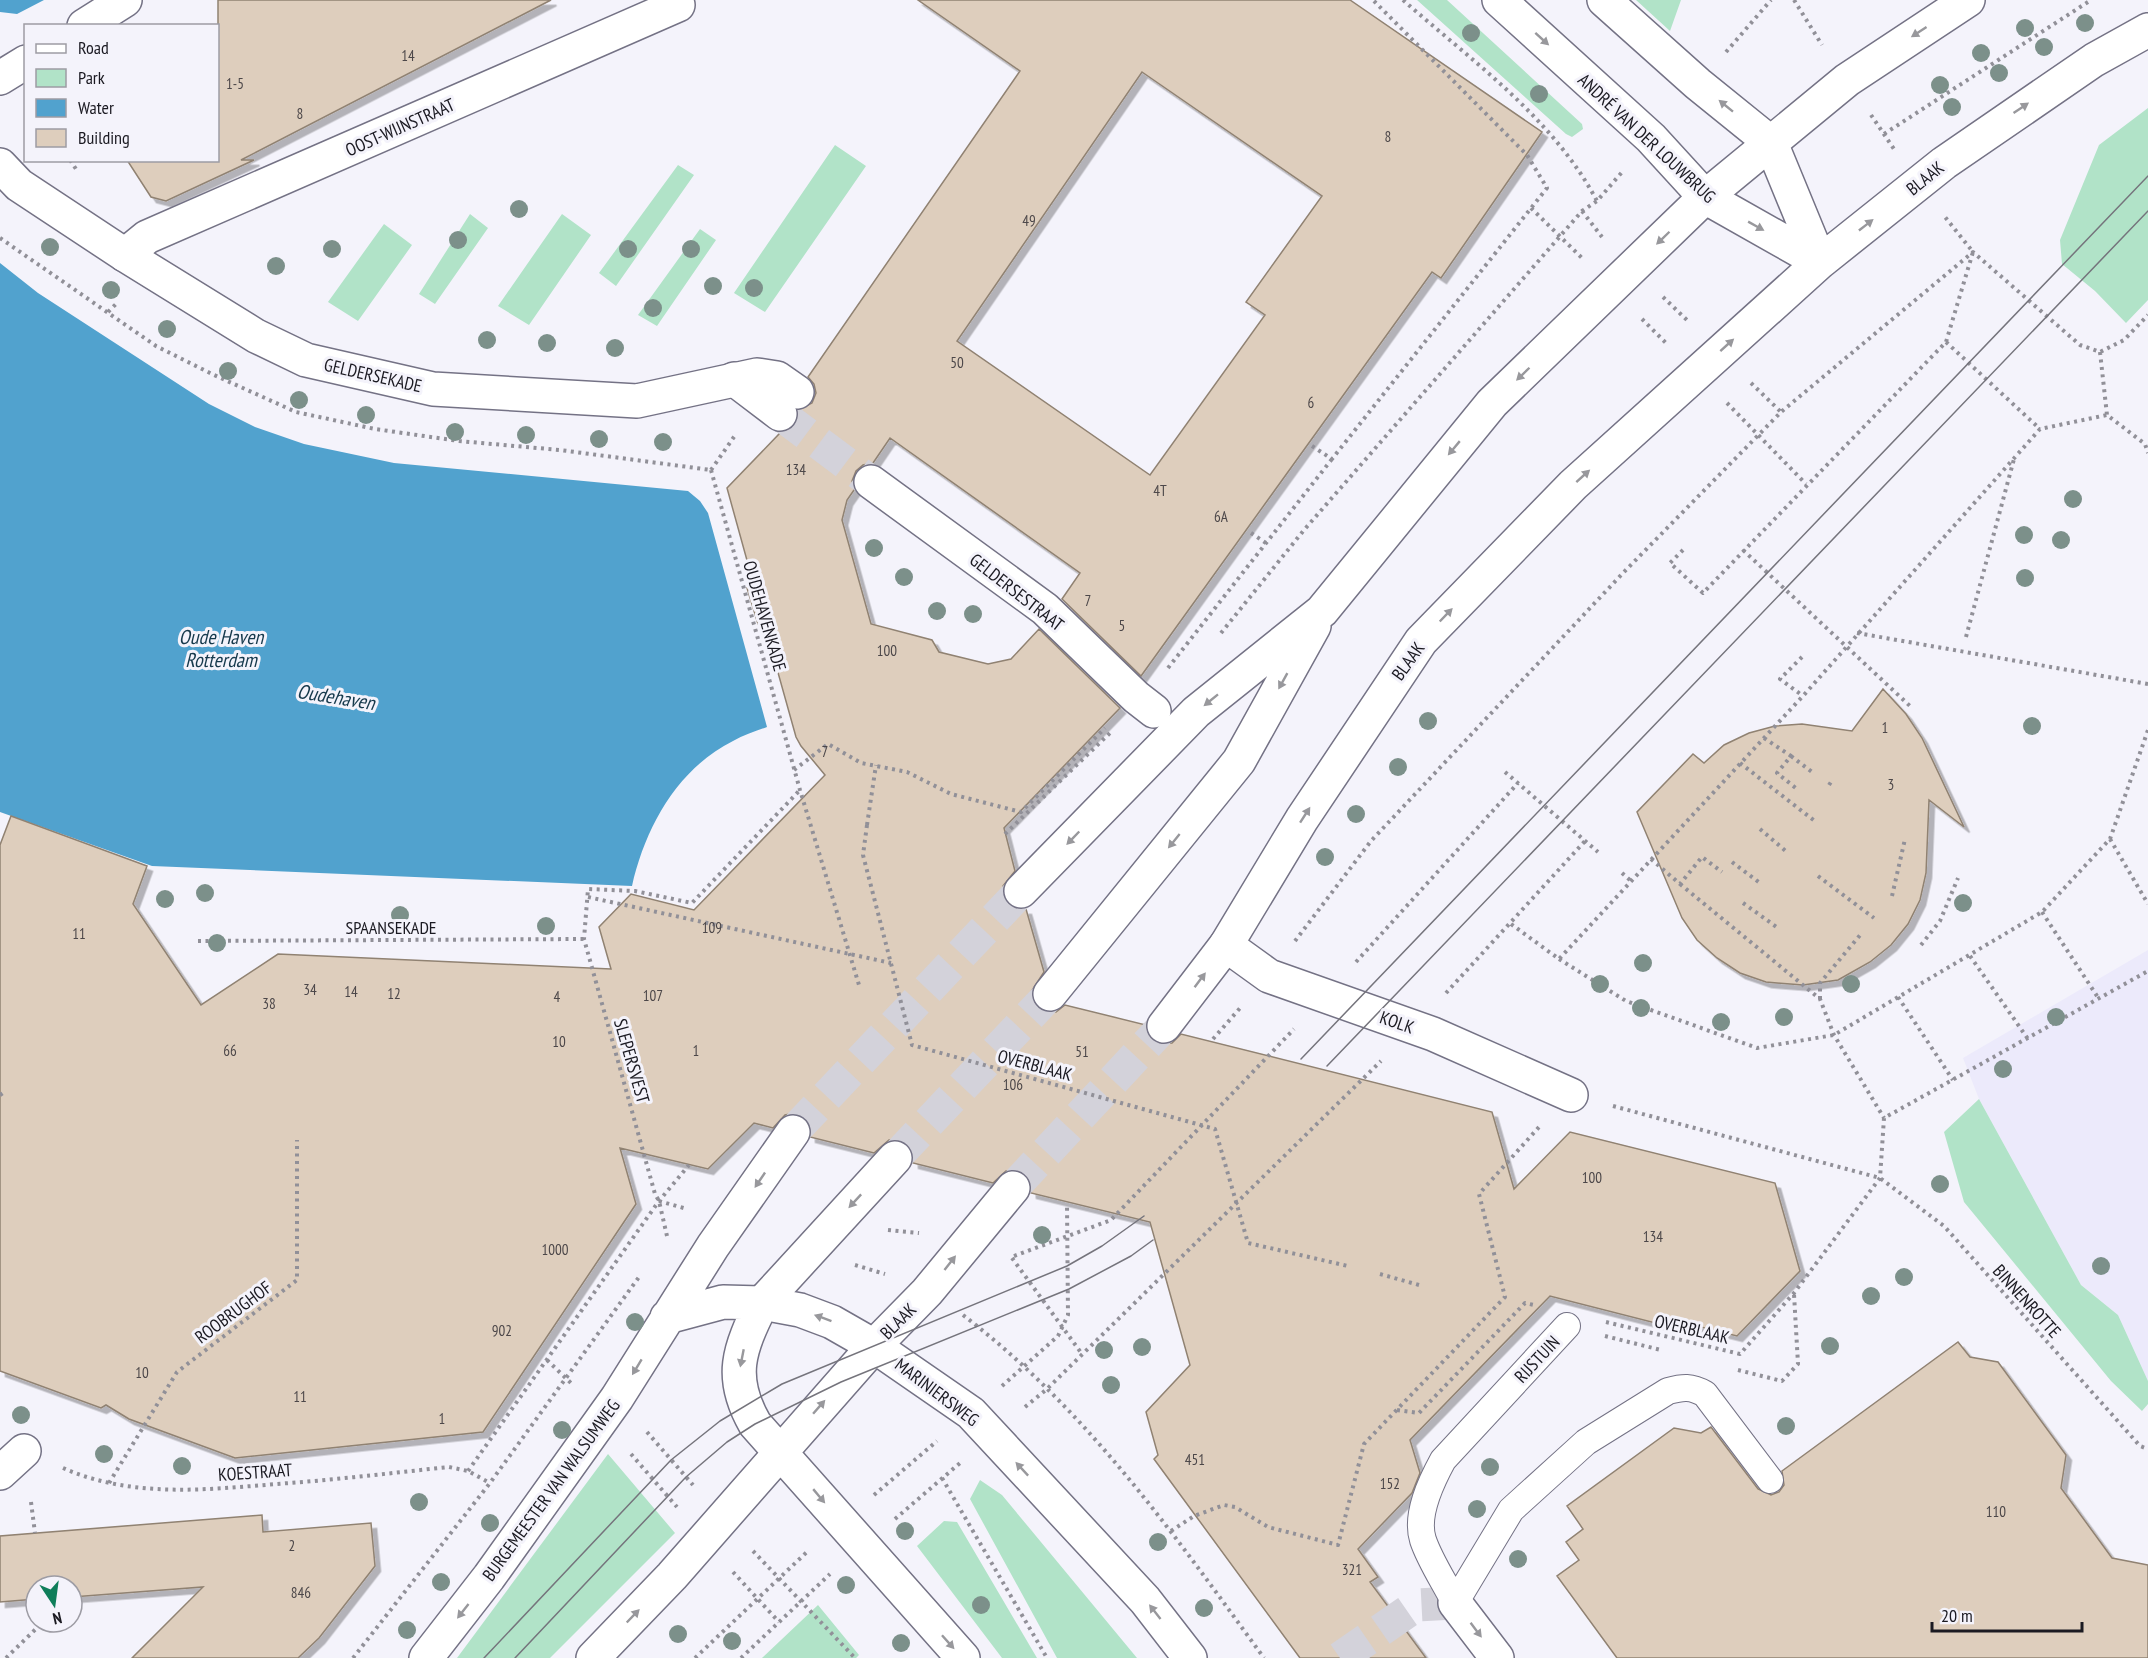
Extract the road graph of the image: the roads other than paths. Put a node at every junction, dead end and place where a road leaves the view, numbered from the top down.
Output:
1 (125, 0) edge
2 (1499, 0) edge
3 (1604, 0) edge
4 (1968, 0) edge
5 (678, 5) dead end
6 (87, 24) edge
7 (2148, 30) edge
8 (24, 63) edge
9 (0, 78) edge
10 (1771, 143) junction
11 (0, 165) edge
12 (1705, 197) junction
13 (125, 255) junction
14 (1820, 262) junction
15 (788, 403) tunnel mouth
16 (871, 482) tunnel mouth
17 (1322, 611) junction
18 (1149, 706) road end
19 (1021, 891) tunnel mouth
20 (1226, 945) junction
21 (1050, 994) tunnel mouth
22 (1164, 1026) tunnel mouth
23 (1571, 1095) road end
24 (793, 1132) tunnel mouth
25 (895, 1158) tunnel mouth
26 (1013, 1188) tunnel mouth
27 (762, 1304) junction
28 (667, 1317) junction
29 (1567, 1326) road end
30 (874, 1346) junction
31 (24, 1451) road end
32 (781, 1451) junction
33 (0, 1473) edge
34 (1770, 1480) dead end
35 (1455, 1603) junction
36 (426, 1658) edge
37 (593, 1658) edge
38 (963, 1658) edge
39 (1190, 1658) edge
40 (1497, 1658) edge

1 - 6 main road
2 -> 12 main road, ANDRÉ VAN DER LOUWBRUG
10 -> 3 main road
4 -> 10 main road
5 - 13 main road, OOST-WIJNSTRAAT
14 -> 7 main road, BLAAK
8 - 9 main road
10 - 12 main road
10 - 14 main road
11 - 13 main road, GELDERSEKADE
12 -> 14 main road, ANDRÉ VAN DER LOUWBRUG
12 -> 17 main road
13 - 15 main road, GELDERSEKADE
20 -> 14 main road, BLAAK
16 - 18 main road, GELDERSESTRAAT
17 -> 19 main road
17 -> 21 main road
22 -> 20 main road, BLAAK
20 - 23 main road, KOLK
24 -> 28 main road
25 -> 27 main road
30 -> 26 main road, BLAAK
27 - 28 main road, MARINIERSWEG
30 -> 27 main road, MARINIERSWEG
27 -> 32 main road
28 -> 36 main road, BURGEMEESTER VAN WALSUMWEG
29 - 35 lane, RIJSTUIN
32 -> 30 main road, BLAAK
39 -> 30 main road, MARINIERSWEG
31 - 33 main road
37 -> 32 main road
32 -> 38 main road
34 - 35 lane
35 -> 40 main road, RIJSTUIN

